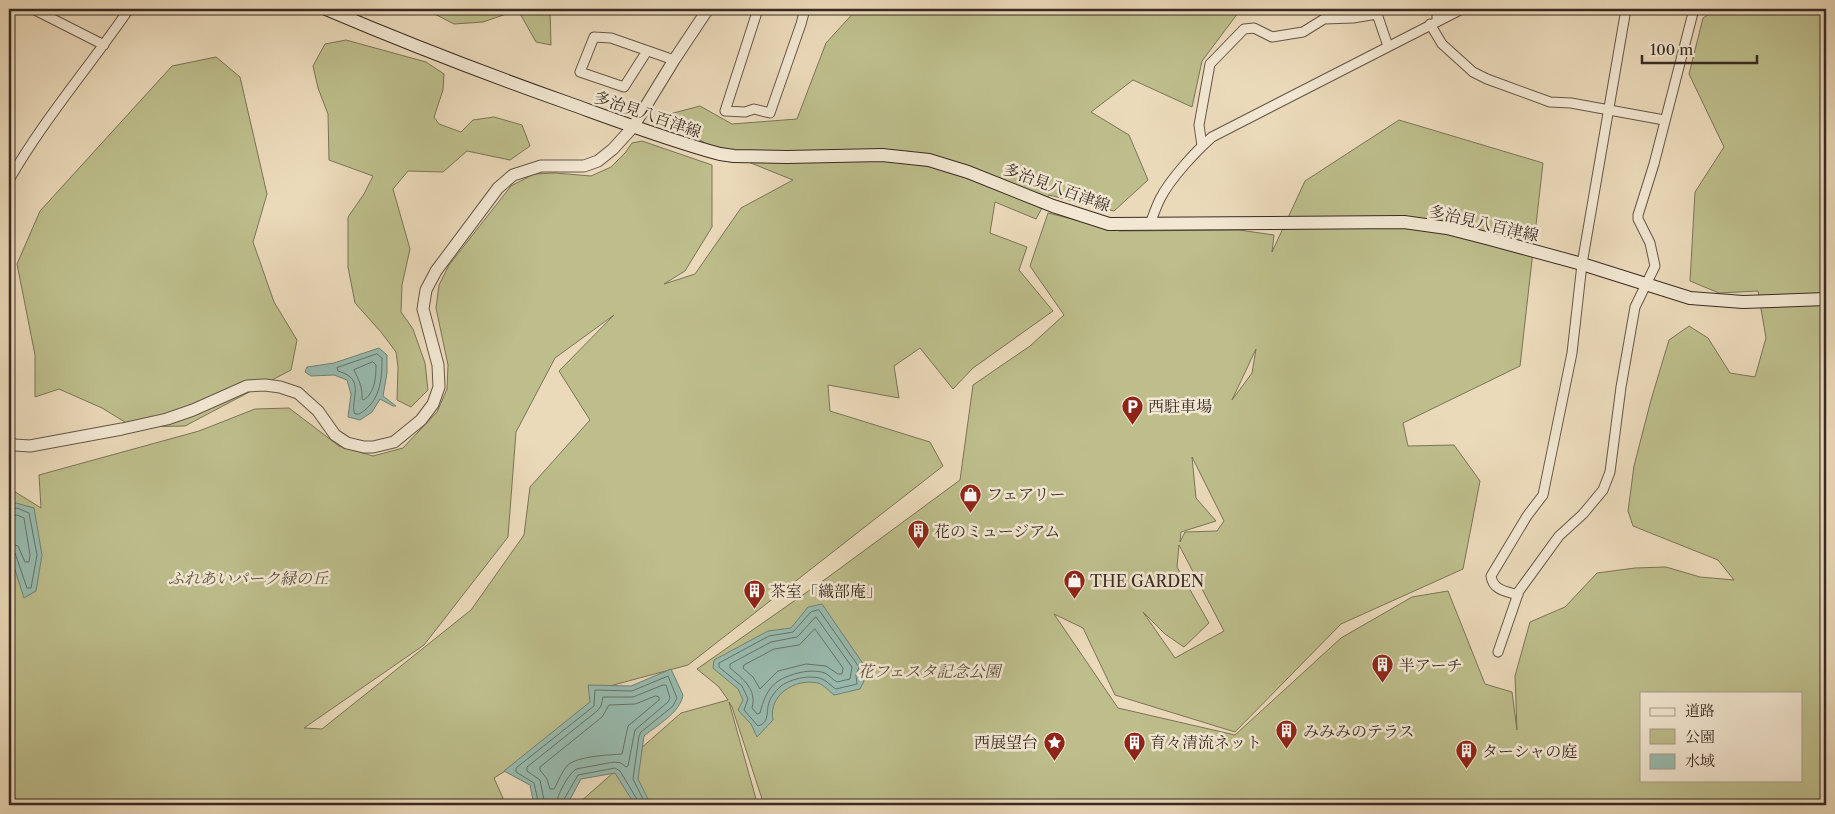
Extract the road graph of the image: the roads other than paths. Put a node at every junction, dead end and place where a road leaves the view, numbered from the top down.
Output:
1 (33, 9) edge
2 (129, 9) edge
3 (326, 9) edge
4 (708, 9) edge
5 (758, 9) edge
6 (805, 9) edge
7 (1437, 9) edge
8 (1462, 9) edge
9 (1626, 9) edge
10 (1694, 9) edge
11 (1377, 12) edge
12 (1434, 23) junction
13 (104, 45) junction
14 (1388, 46) junction
15 (647, 51) junction
16 (674, 60) junction
17 (1609, 110) junction
18 (1664, 120) junction
19 (633, 127) junction
20 (1202, 146) junction
21 (9, 180) edge
22 (1150, 224) junction
23 (1582, 264) junction
24 (1647, 285) junction
25 (1826, 299) edge
26 (9, 443) edge
27 (1518, 595) junction
28 (1498, 652) dead end

1 - 13 street
2 - 13 street
3 - 19 main road, 多治見八百津線
4 - 16 street
5 - 6 street
7 - 12 street
8 - 12 street
9 - 17 street
10 - 18 street
11 - 14 street
11 - 20 street
12 - 14 street
12 - 17 street
13 - 21 street
14 - 20 street
15 - 15 street
15 - 16 street
16 - 19 street
17 - 18 street
17 - 23 street
18 - 24 street
19 - 22 main road, 多治見八百津線
19 - 26 street
20 - 22 street
22 - 23 main road, 多治見八百津線
23 - 24 main road, 多治見八百津線
23 - 27 street
24 - 25 main road, 多治見八百津線
24 - 27 street
27 - 28 street

